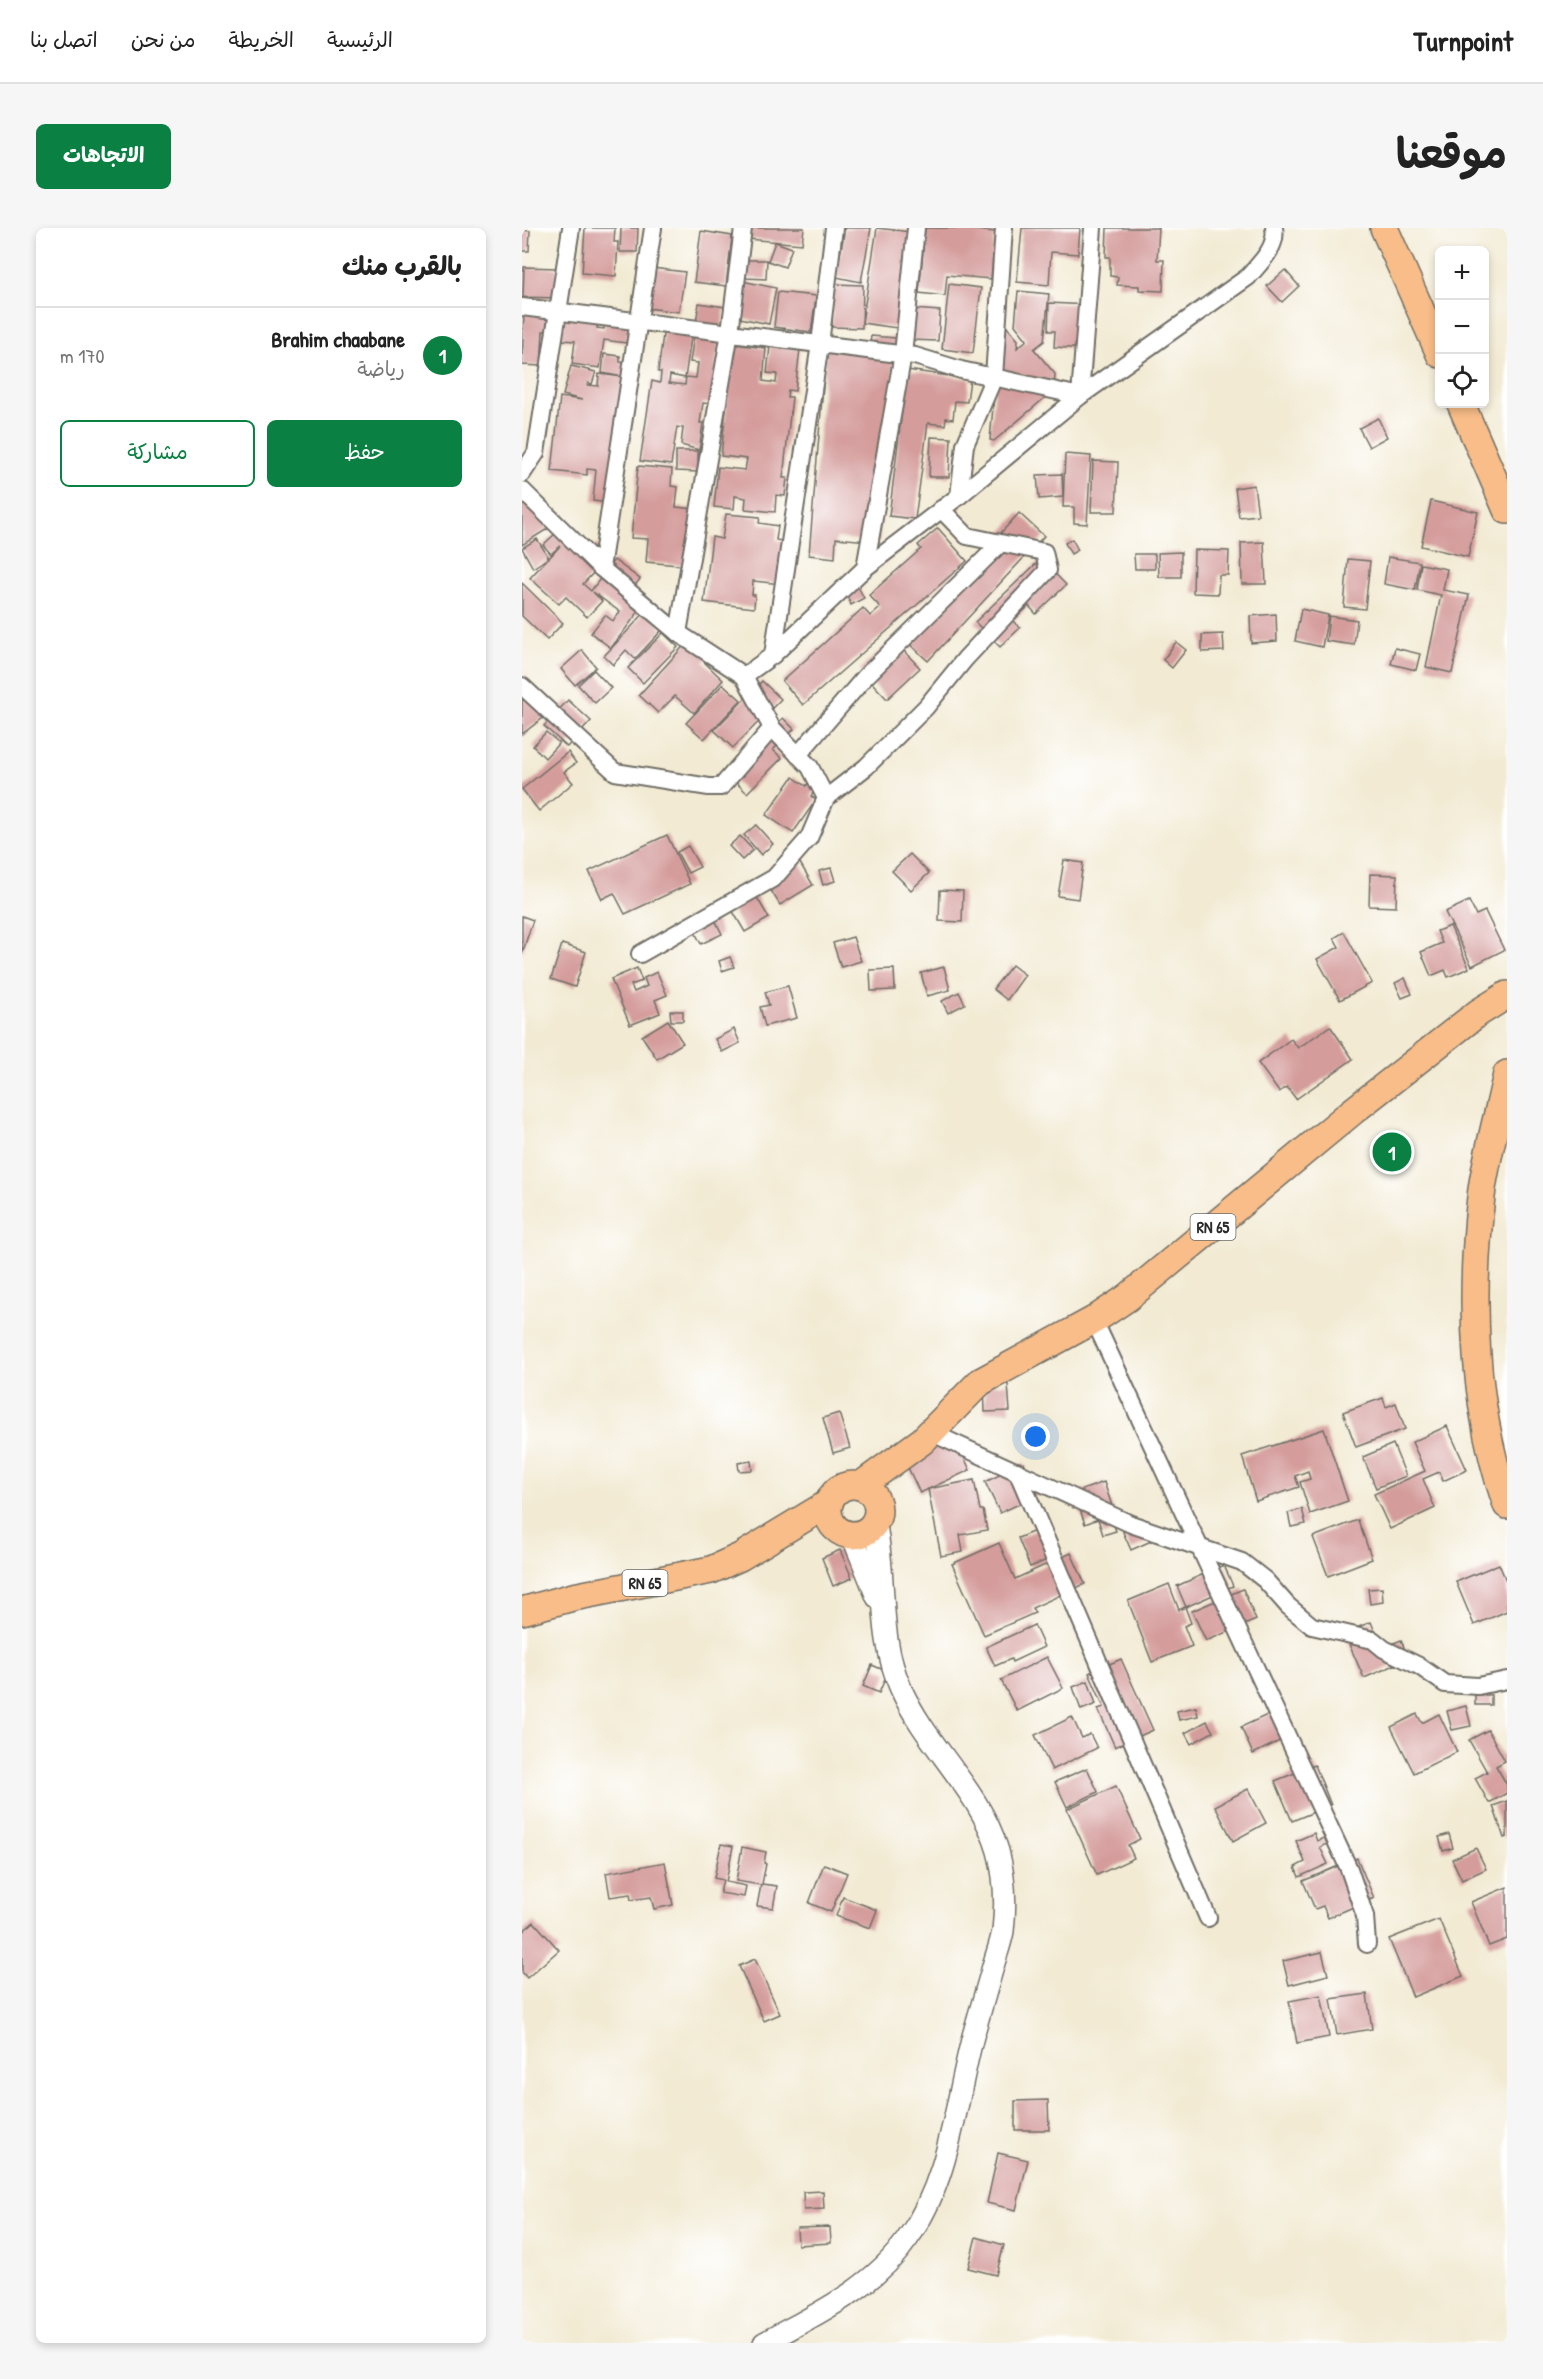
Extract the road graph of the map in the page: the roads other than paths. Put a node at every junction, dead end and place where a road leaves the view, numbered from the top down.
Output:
1 (571, 228) edge
2 (653, 228) edge
3 (743, 228) edge
4 (834, 228) edge
5 (916, 228) edge
6 (1004, 228) edge
7 (1093, 228) edge
8 (1274, 228) edge
9 (1384, 228) edge
10 (522, 307) edge
11 (558, 312) junction
12 (638, 322) junction
13 (730, 332) junction
14 (1435, 343) edge
15 (820, 344) junction
16 (903, 354) junction
17 (994, 377) junction
18 (1080, 396) junction
19 (1463, 408) edge
20 (522, 474) edge
21 (522, 490) edge
22 (959, 496) junction
23 (941, 510) junction
24 (1507, 510) edge
25 (1000, 544) junction
26 (601, 568) junction
27 (865, 568) junction
28 (678, 633) junction
29 (773, 655) junction
30 (744, 676) junction
31 (522, 686) edge
32 (772, 728) junction
33 (798, 755) junction
34 (826, 798) junction
35 (640, 954) dead end
36 (1507, 995) edge
37 (1507, 1074) edge
38 (1094, 1320) junction
39 (922, 1440) junction
40 (1017, 1471) junction
41 (860, 1486) junction
42 (829, 1503) junction
43 (1507, 1505) edge
44 (876, 1518) junction
45 (848, 1534) junction
46 (764, 1542) junction
47 (1201, 1550) junction
48 (522, 1611) edge
49 (883, 1612) junction
50 (1507, 1680) edge
51 (1208, 1918) dead end
52 (1367, 1944) dead end
53 (764, 2343) edge

1 - 11 street
2 - 12 street
3 - 13 street
4 - 15 street
5 - 16 street
6 - 17 street
7 - 18 street
8 - 18 street
9 - 14 main road
10 - 11 street
11 - 12 street
11 - 20 street
12 - 13 street
12 - 26 street
13 - 15 street
13 - 28 street
15 - 16 street
15 - 29 street
16 - 17 street
16 - 27 street
17 - 18 street
17 - 22 street
18 - 22 street
19 - 24 main road
21 - 26 street
22 - 23 street
23 - 25 street
23 - 27 street
25 - 33 street
25 - 34 street
26 - 28 street
27 - 29 street
28 - 30 street
29 - 30 street
30 - 32 street
31 - 32 street
32 - 33 street
33 - 34 street
34 - 35 street
36 - 38 main road, RN 65
37 - 43 main road
38 - 39 main road, RN 65
38 - 47 street
39 - 40 street
39 - 41 main road, RN 65
39 - 44 main road, RN 65
40 - 47 street
40 - 51 street
41 - 42 main road, RN 65
41 - 44 main road
42 - 45 main road
42 - 46 main road, RN 65
44 - 45 main road, RN 65
44 - 49 street
45 - 46 main road, RN 65
45 - 49 street
46 - 48 main road, RN 65
47 - 50 street
47 - 52 street
49 - 53 street

